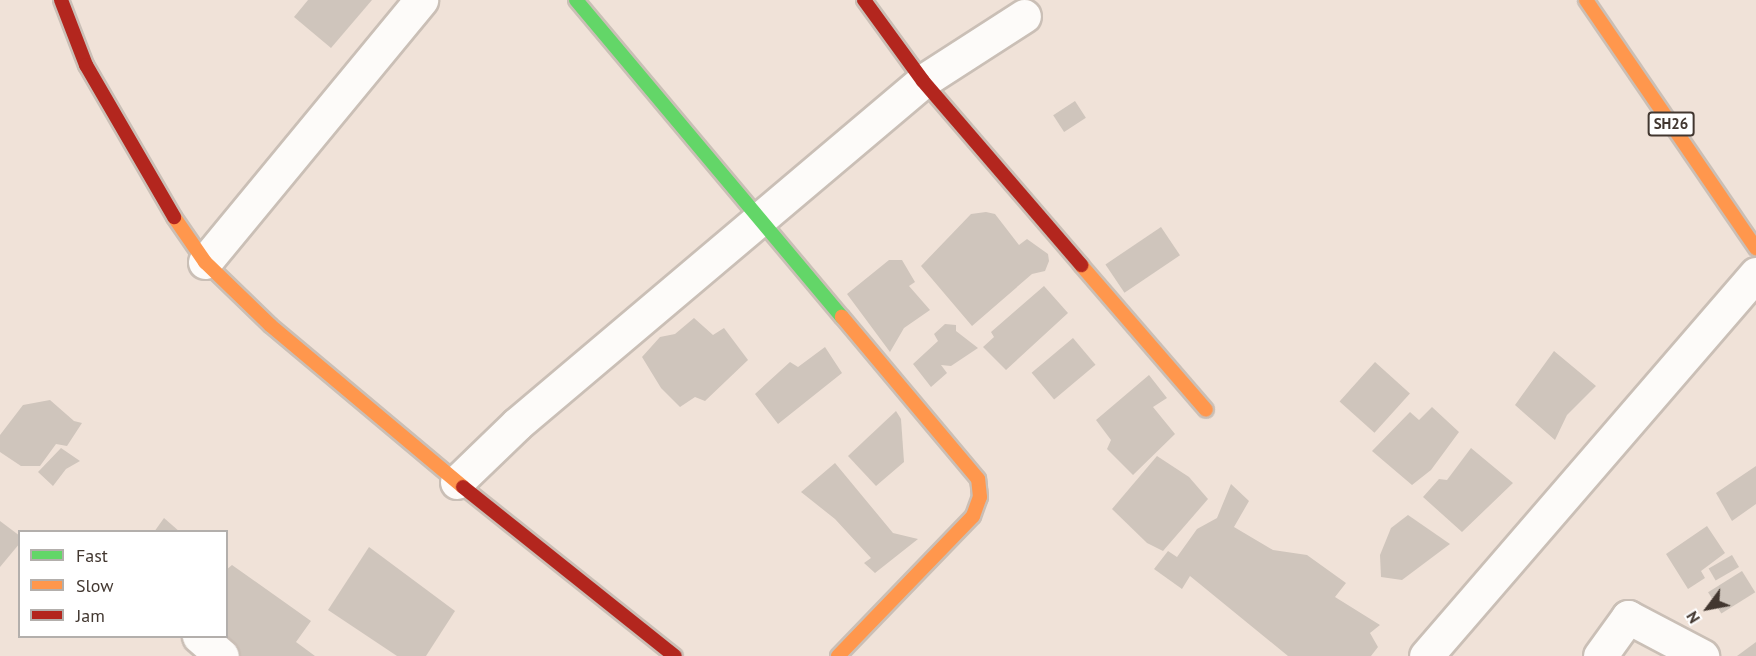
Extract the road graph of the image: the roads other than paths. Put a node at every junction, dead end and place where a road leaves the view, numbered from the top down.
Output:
1 (61, 0) edge
2 (421, 0) edge
3 (576, 0) edge
4 (864, 0) edge
5 (1586, 0) edge
6 (1024, 16) dead end
7 (924, 81) junction
8 (761, 220) junction
9 (1756, 248) edge
10 (205, 262) junction
11 (1756, 274) edge
12 (1206, 410) dead end
13 (457, 482) junction
14 (201, 638) edge
15 (222, 656) edge
16 (675, 656) edge
17 (838, 656) edge
18 (1426, 656) edge
19 (1600, 656) edge
20 (1702, 656) edge

1 - 10 street
2 - 10 street
3 - 8 street
4 - 7 street
5 - 9 street, SH26
6 - 7 street
7 - 8 street
7 - 12 street
8 - 13 street
8 - 17 street
10 - 13 street
11 - 18 street
13 - 16 street
14 - 15 street
19 - 20 street

